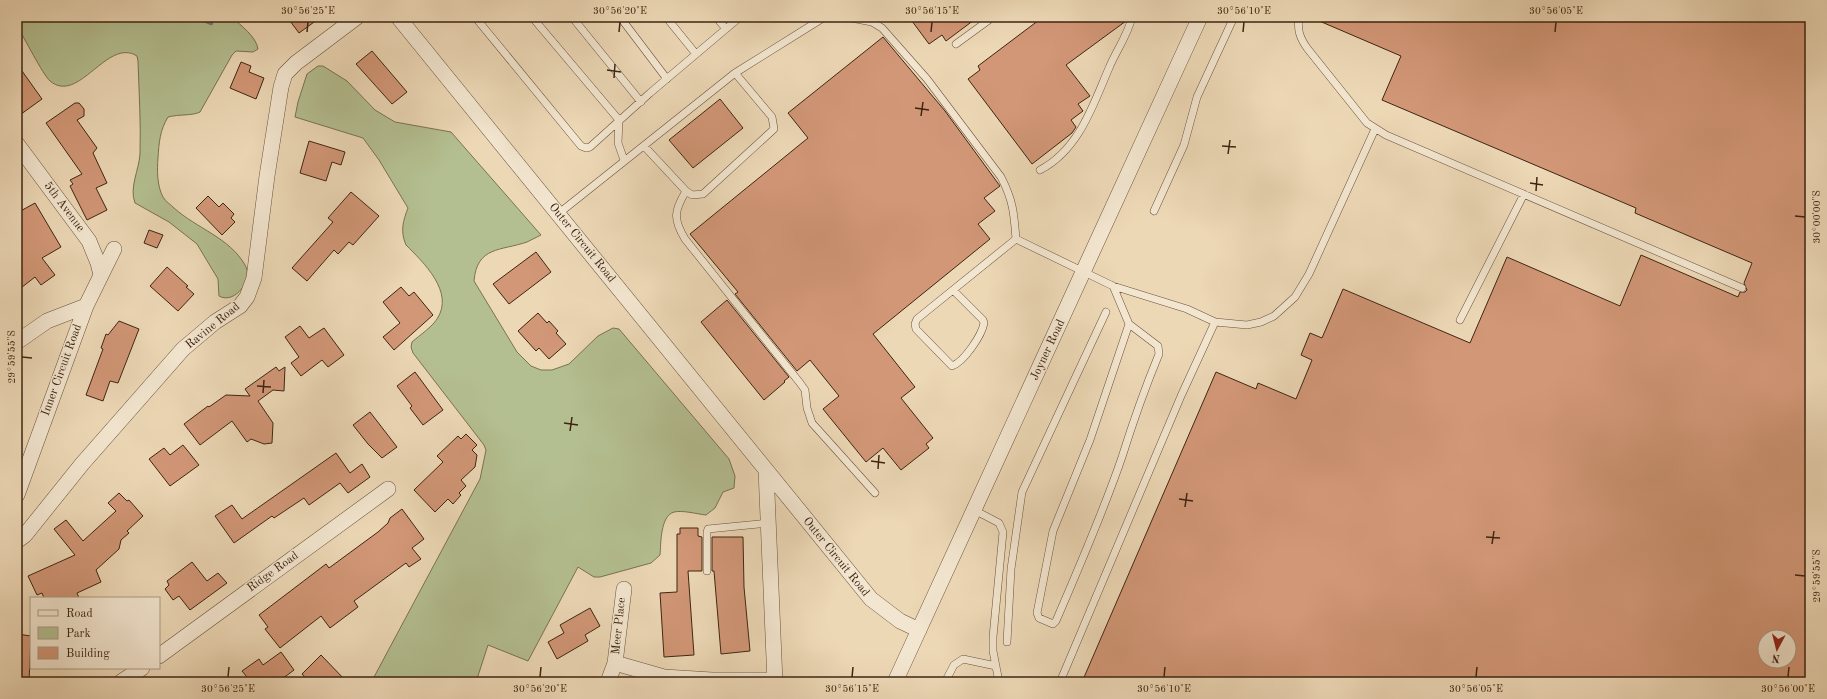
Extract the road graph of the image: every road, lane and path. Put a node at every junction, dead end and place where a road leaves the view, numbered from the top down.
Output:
1 (357, 17) edge
2 (398, 17) edge
3 (475, 17) edge
4 (532, 17) edge
5 (572, 17) edge
6 (620, 17) edge
7 (666, 17) edge
8 (716, 17) edge
9 (740, 17) edge
10 (831, 17) edge
11 (846, 17) edge
12 (993, 17) edge
13 (1132, 17) edge
14 (1200, 17) edge
15 (1234, 17) edge
16 (1299, 17) edge
17 (726, 29) junction
18 (956, 44) dead end
19 (696, 54) junction
20 (735, 73) junction
21 (667, 79) junction
22 (641, 102) junction
23 (619, 120) junction
24 (1375, 129) junction
25 (17, 144) edge
26 (644, 146) junction
27 (624, 160) junction
28 (1040, 170) dead end
29 (686, 191) junction
30 (1524, 194) junction
31 (1154, 211) dead end
32 (558, 214) junction
33 (1016, 239) junction
34 (114, 249) dead end
35 (1084, 272) junction
36 (101, 275) junction
37 (1113, 286) junction
38 (1742, 288) dead end
39 (954, 291) junction
40 (86, 306) junction
41 (1106, 312) dead end
42 (1460, 320) dead end
43 (1215, 322) junction
44 (1129, 324) junction
45 (17, 342) edge
46 (766, 470) junction
47 (388, 489) dead end
48 (876, 493) dead end
49 (17, 495) edge
50 (974, 510) junction
51 (769, 523) junction
52 (17, 541) edge
53 (708, 571) dead end
54 (624, 589) dead end
55 (919, 630) junction
56 (1007, 642) dead end
57 (160, 655) edge
58 (615, 662) junction
59 (996, 666) junction
60 (140, 669) edge
61 (775, 681) edge
62 (121, 682) edge
63 (608, 682) edge
64 (895, 682) edge
65 (945, 682) edge
66 (999, 682) edge
67 (1060, 682) edge

1 - 52 street, Ravine Road
2 - 32 street, Outer Circuit Road
3 - 23 lane
4 - 23 lane
5 - 22 lane
6 - 21 lane
7 - 19 lane
8 - 17 lane
9 - 17 lane
10 - 20 lane
11 - 33 lane
12 - 18 lane
13 - 28 lane
14 - 35 street, Joyner Road
15 - 31 lane
16 - 24 lane
17 - 19 lane
19 - 21 lane
20 - 26 lane
20 - 29 lane
21 - 22 lane
22 - 23 lane
23 - 27 lane
24 - 30 lane
24 - 43 lane
25 - 36 street, 5th Avenue
26 - 27 lane
26 - 29 lane
27 - 32 lane
29 - 48 lane
30 - 38 lane
30 - 42 lane
32 - 46 street, Outer Circuit Road
33 - 35 lane
33 - 39 lane
34 - 36 street, Inner Circuit Road
35 - 37 lane
35 - 50 street, Joyner Road
36 - 40 street, Inner Circuit Road
37 - 43 lane
37 - 44 lane
39 - 39 lane
40 - 45 street
40 - 49 street, Inner Circuit Road
41 - 56 lane
43 - 67 lane
44 - 44 lane
46 - 51 street
46 - 55 street, Outer Circuit Road
47 - 57 street, Ridge Road
50 - 55 street, Joyner Road
50 - 59 lane
51 - 53 lane
51 - 61 street
54 - 58 street, Meer Place
55 - 64 street, Joyner Road
58 - 61 street, Meer Place
58 - 63 street, Meer Place
59 - 65 lane
59 - 66 lane
60 - 62 street

